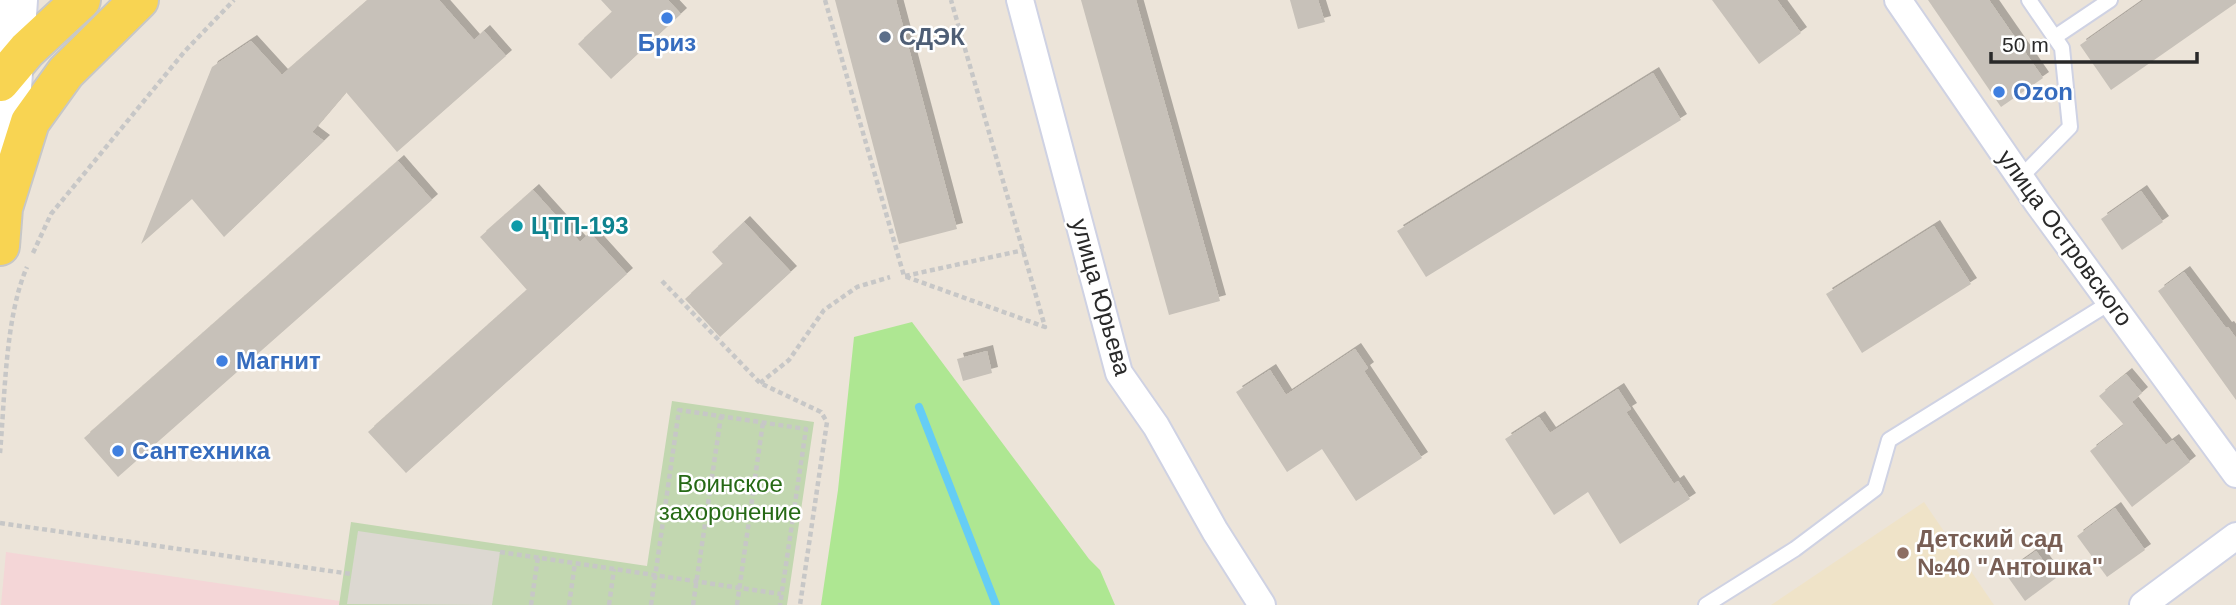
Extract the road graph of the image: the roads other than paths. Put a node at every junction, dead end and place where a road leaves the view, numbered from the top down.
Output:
1 (18, 0) edge
2 (82, 0) edge
3 (139, 0) edge
4 (1020, 0) edge
5 (1898, 0) edge
6 (2029, 0) edge
7 (2110, 0) edge
8 (2054, 37) junction
9 (7, 74) edge
10 (2020, 178) junction
11 (3, 208) junction
12 (0, 246) edge
13 (2111, 302) junction
14 (2236, 474) edge
15 (2236, 537) edge
16 (1262, 605) edge
17 (1706, 605) edge
18 (2143, 605) edge

1 - 9 main road
2 - 9 main road
3 - 11 main road
4 - 16 street, улица Юрьева
5 - 10 street, улица Островского
6 - 8 lane
7 - 8 lane
8 - 10 lane
9 - 11 main road
10 - 13 street, улица Островского
11 - 12 main road
13 - 14 street, улица Островского
13 - 17 lane
15 - 18 street

